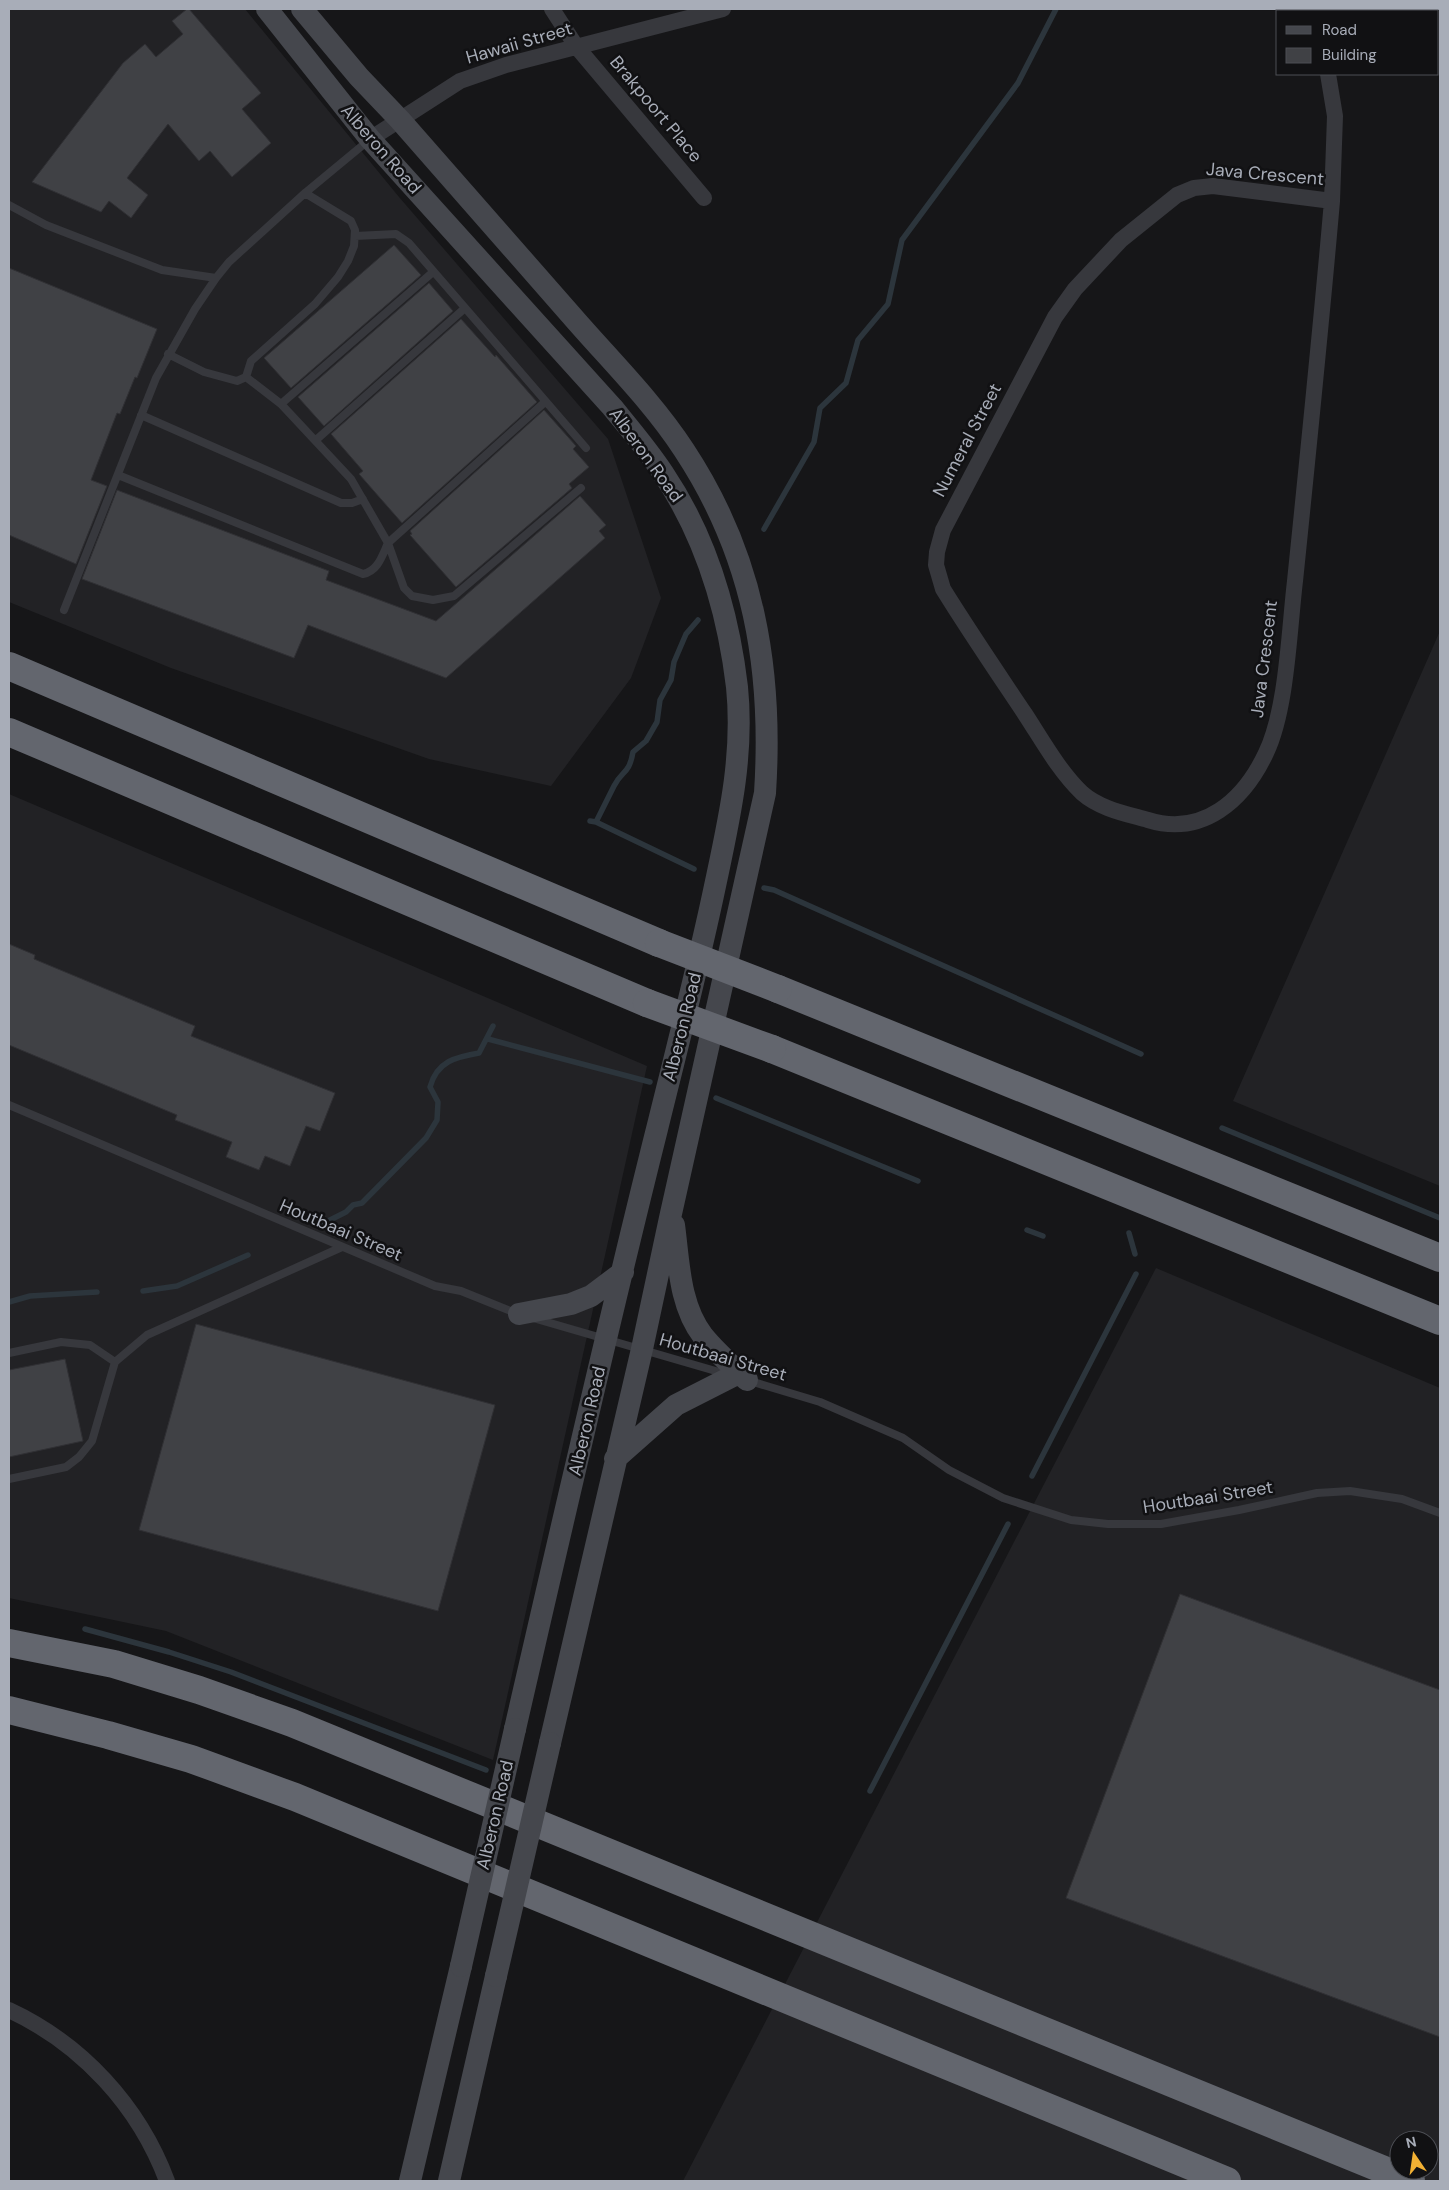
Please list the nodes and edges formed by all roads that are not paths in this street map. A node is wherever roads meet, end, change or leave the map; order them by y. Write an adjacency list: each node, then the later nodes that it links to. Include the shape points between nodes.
1 (267, 9): 8 (main road, Alberon Road)
2 (302, 9): 7 (main road, Alberon Road)
3 (552, 9): 5 (street)
4 (723, 9): 5 (street, Hawaii Street)
5 (576, 46): 7 (street, Hawaii Street, via 460,81); 10 (street, Brakpoort Place)
6 (1328, 75): 11 (street, Java Crescent, via 1335,116)
7 (400, 120): 8 (street, Hawaii Street); 34 (main road, Alberon Road, via 642,396 683,449 710,493 734,547 753,608 766,692 768,746 765,793)
8 (370, 139): 9 (lane); 37 (main road, Alberon Road, via 639,440 663,473 700,539 725,612 737,688 739,726 734,793 693,986)
9 (305, 194): 13 (lane, via 352,221); 16 (lane, via 229,262)
10 (704, 198)
11 (1332, 201): 14 (street, Java Crescent, via 1213,186 1194,188 1177,195); 31 (street, Java Crescent, via 1281,697 1267,752 1246,788 1208,818 1176,825 1113,810 1084,795 1074,784)
12 (9, 205): 16 (lane, via 46,225 162,270)
13 (355, 236): 15 (lane, via 396,234); 19 (lane, via 348,262 338,277 315,304 251,361)
14 (1121, 240): 31 (street, Numeral Street, via 1075,289 1055,317 939,541 936,565 943,589)
15 (433, 272): 17 (lane); 21 (lane)
16 (216, 278): 18 (lane)
17 (465, 308): 20 (lane); 23 (lane)
18 (168, 354): 19 (lane, via 204,372 227,379 237,381); 22 (lane)
19 (246, 377): 21 (lane)
20 (545, 402): 24 (lane); 28 (lane)
21 (282, 404): 23 (lane)
22 (142, 415): 25 (lane); 27 (lane, via 341,503)
23 (316, 440): 27 (lane, via 351,479)
24 (586, 448)
25 (118, 475): 28 (lane, via 363,574 376,567); 29 (lane)
26 (581, 488): 28 (lane, via 454,596 433,600 412,596 404,588)
27 (363, 499): 28 (lane)
28 (388, 543)
29 (64, 610)
30 (9, 666): 36 (highway, bridge, via 659,944 778,989)
31 (998, 673)
32 (9, 732): 39 (highway, bridge, via 647,1003 772,1049)
33 (9, 1105): 35 (lane, Houtbaai Street)
34 (672, 1206): 41 (main road, Alberon Road); 44 (main road, via 685,1299 692,1319)
35 (342, 1246): 38 (lane, Houtbaai Street, via 435,1286 461,1291); 43 (lane, via 146,1334)
36 (1440, 1258)
37 (623, 1272): 38 (main road, via 591,1296 571,1304); 40 (main road, Alberon Road)
38 (519, 1314): 40 (lane, Houtbaai Street)
39 (1440, 1321)
40 (606, 1339): 41 (lane, Houtbaai Street); 52 (main road, Alberon Road, bridge)
41 (642, 1349): 44 (lane, Houtbaai Street); 45 (main road, Alberon Road)
42 (9, 1353): 43 (lane, via 61,1342 90,1345)
43 (115, 1362): 46 (lane, via 92,1441 80,1457 66,1467)
44 (740, 1378): 45 (main road, via 676,1405); 47 (lane, Houtbaai Street, via 820,1402 903,1438 949,1470 1003,1498 1071,1520 1161,1524 1317,1493 1350,1491 1402,1499)
45 (615, 1459): 53 (main road, Alberon Road, bridge)
46 (9, 1479)
47 (1440, 1512)
48 (9, 1642): 55 (highway, via 114,1664 292,1723)
49 (9, 1710): 54 (highway, via 191,1759 295,1797)
50 (9, 2010): 51 (street, via 58,2038 104,2078 121,2097 142,2131)
51 (167, 2181)
52 (410, 2181)
53 (448, 2181)
54 (1226, 2181)
55 (1411, 2181)

